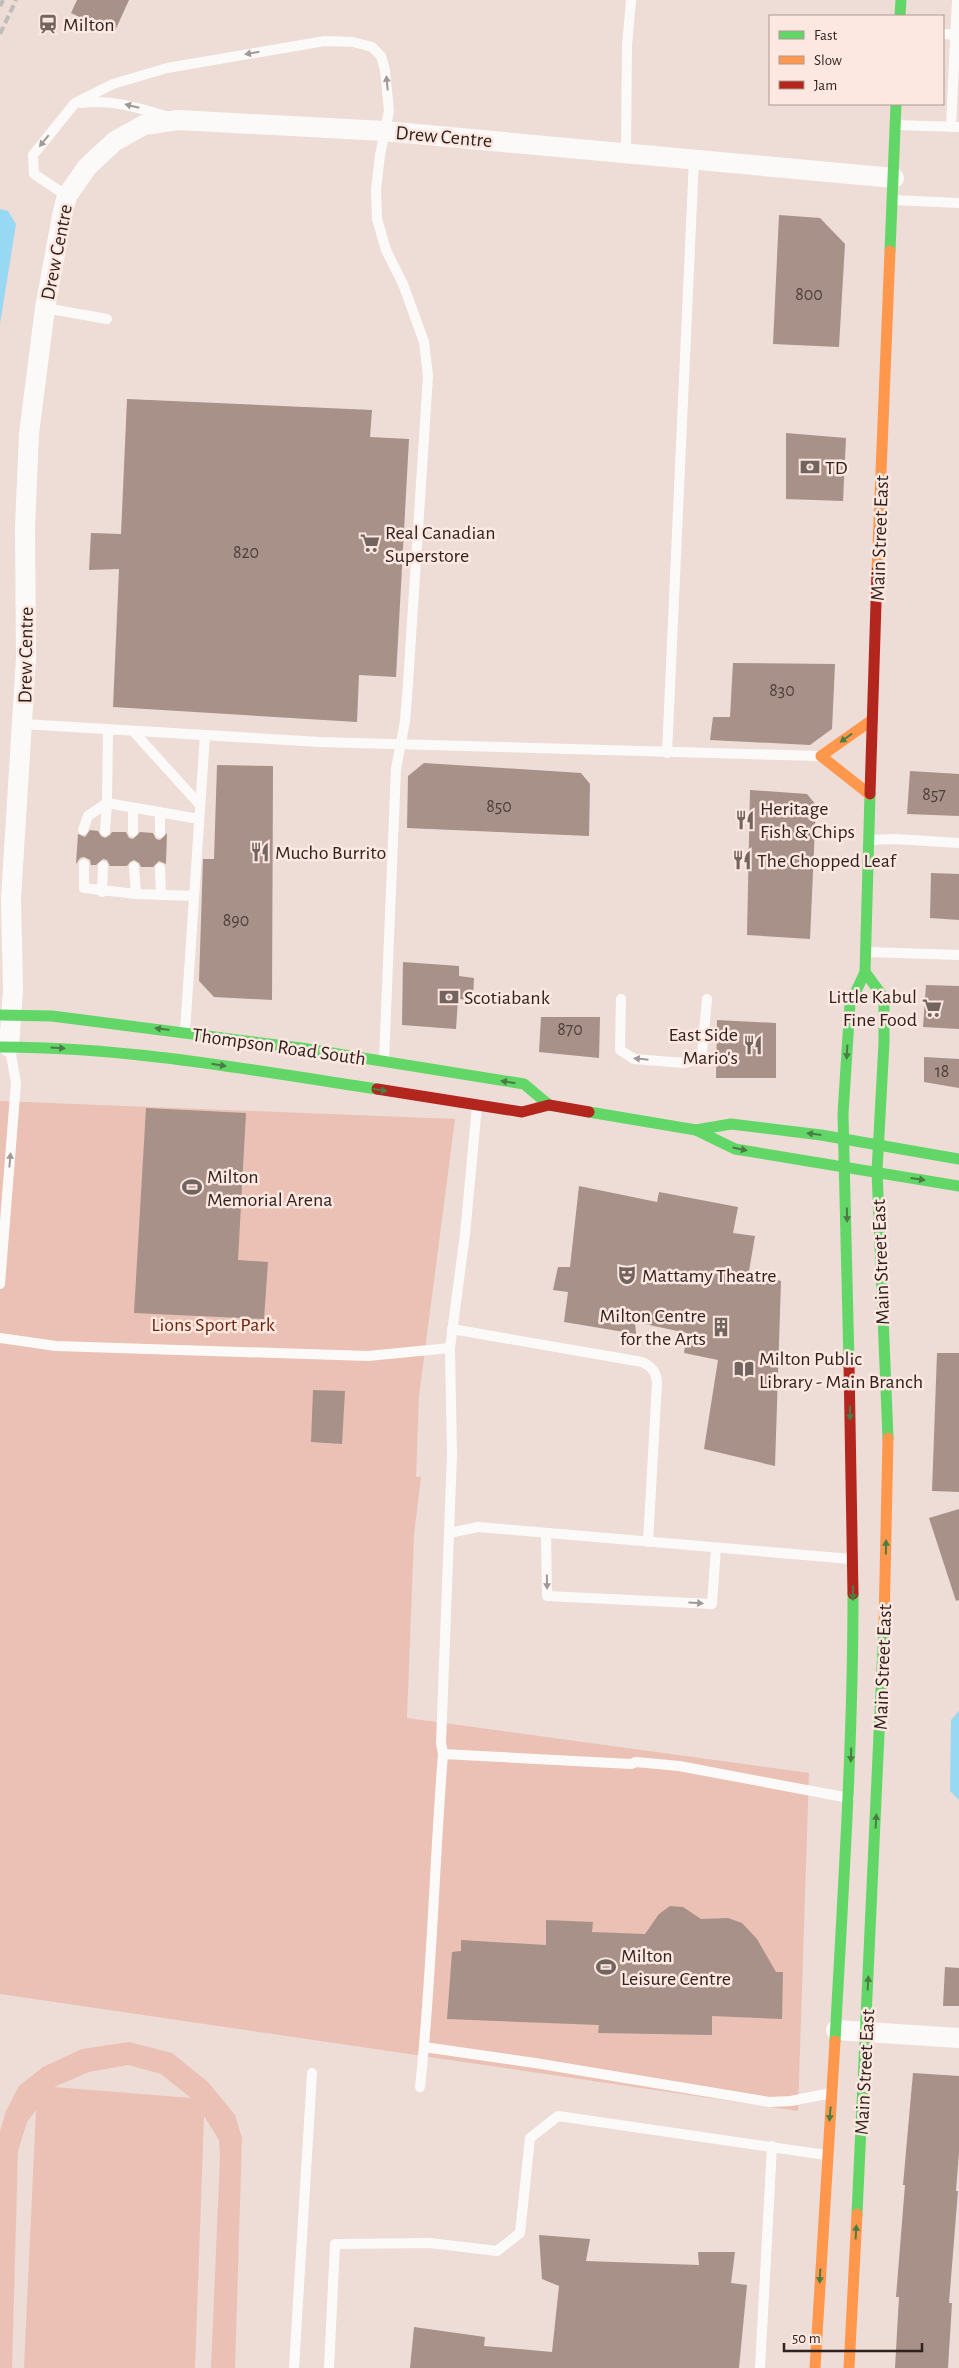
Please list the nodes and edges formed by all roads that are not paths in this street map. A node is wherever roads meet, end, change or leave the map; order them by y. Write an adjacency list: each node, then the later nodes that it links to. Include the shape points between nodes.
1 (631, 0): 13 (lane)
2 (901, 0): 4 (main road)
3 (957, 0): 6 (lane)
4 (900, 15)
5 (944, 34): 6 (lane)
6 (957, 35): 11 (lane)
7 (75, 103): 9 (lane, one-way to 7, via 102,100); 12 (lane, one-way to 7, via 389,111 383,63 372,47 353,42 325,41 167,68 113,84); 16 (lane, one-way to 16, via 33,155 34,174)
8 (896, 105): 10 (main road, Main Street East)
9 (178, 120): 12 (street, Drew Centre); 16 (street, Drew Centre, via 144,125 115,141 87,167)
10 (896, 125): 11 (lane); 15 (main road, Main Street East)
11 (955, 127)
12 (384, 131): 13 (street, Drew Centre); 26 (lane, via 376,190 377,218 386,250 403,284 424,342 428,376 412,643)
13 (626, 153): 14 (street, Drew Centre)
14 (694, 159): 15 (street, Drew Centre); 27 (lane)
15 (894, 178): 17 (main road, Main Street East)
16 (67, 196): 19 (street, Drew Centre)
17 (893, 200): 18 (lane); 21 (main road, Main Street East)
18 (959, 203)
19 (45, 308): 20 (lane); 22 (street, Drew Centre, via 29,434)
20 (107, 319)
21 (872, 720): 28 (main road, one-way to 28); 29 (main road, Main Street East)
22 (23, 724): 23 (lane); 54 (street, Drew Centre)
23 (108, 729): 24 (lane); 30 (lane)
24 (133, 731): 25 (lane); 31 (lane)
25 (205, 735): 26 (lane); 31 (lane)
26 (400, 744): 27 (lane); 57 (lane, via 395,779)
27 (667, 753): 28 (lane)
28 (821, 756): 29 (main road)
29 (869, 794): 39 (main road, Main Street East)
30 (107, 803): 32 (lane); 35 (lane, via 88,816); 36 (lane)
31 (200, 805): 34 (lane)
32 (134, 808): 33 (lane); 37 (lane)
33 (160, 812): 34 (lane); 38 (lane)
34 (200, 819): 48 (lane)
35 (83, 830)
36 (105, 831)
37 (134, 832)
38 (160, 833)
39 (868, 840): 40 (lane); 49 (main road, Main Street East)
40 (959, 843)
41 (84, 864): 45 (lane, via 84,888)
42 (102, 866): 45 (lane)
43 (134, 866): 46 (lane)
44 (160, 868): 47 (lane)
45 (102, 892): 46 (lane)
46 (136, 894): 47 (lane)
47 (161, 895): 48 (lane)
48 (194, 896): 55 (lane)
49 (865, 952): 50 (lane); 51 (main road, Main Street East)
50 (959, 955)
51 (865, 972): 61 (main road, Main Street East, one-way to 61, via 850,1004); 62 (main road, Main Street East, via 884,998)
52 (620, 999): 53 (lane, one-way to 52, via 702,1054 696,1060 684,1063 634,1059 620,1050)
53 (707, 999)
54 (6, 1015): 55 (main road, Thompson Road South, one-way to 54, via 52,1016); 56 (street, Drew Centre)
55 (185, 1032): 57 (main road, Thompson Road South)
56 (3, 1051): 59 (main road, Thompson Road South, one-way to 59, via 50,1047 169,1056); 67 (lane, one-way to 56, via 16,1083)
57 (384, 1062): 58 (main road, Thompson Road South, one-way to 57, via 524,1084)
58 (548, 1105): 59 (main road, Thompson Road South, via 522,1112); 60 (main road, Thompson Road South)
59 (478, 1106): 69 (lane)
60 (696, 1130): 61 (main road, Thompson Road South, one-way to 60, via 731,1124); 64 (main road, Thompson Road South, one-way to 64, via 735,1149)
61 (844, 1139): 62 (main road, Thompson Road South); 64 (main road, Main Street East)
62 (878, 1144): 63 (main road, Thompson Road South); 65 (main road, Main Street East)
63 (959, 1159)
64 (845, 1166): 65 (main road, Thompson Road South); 76 (main road, Main Street East, one-way to 76)
65 (877, 1171): 66 (main road, Thompson Road South, one-way to 66); 78 (main road, Main Street East, one-way to 65, via 883,1678 888,1447)
66 (959, 1186)
67 (0, 1278): 68 (lane)
68 (0, 1284)
69 (452, 1329): 71 (lane); 74 (lane, via 650,1366 656,1374 657,1383)
70 (0, 1338): 71 (lane, via 63,1346 368,1356)
71 (450, 1348): 72 (lane, via 452,1455)
72 (449, 1533): 73 (lane, via 478,1527); 77 (lane)
73 (546, 1534): 74 (lane); 75 (lane, one-way to 75, via 547,1596 712,1604)
74 (648, 1542): 75 (lane)
75 (716, 1548): 76 (lane)
76 (853, 1559): 78 (main road, Main Street East, one-way to 78, via 853,1683)
77 (443, 1754): 78 (lane, via 679,1766); 82 (lane)
78 (863, 1800): 79 (main road, Main Street East); 80 (main road, Main Street East, one-way to 78)
79 (836, 2030): 80 (street); 85 (main road, Main Street East)
80 (866, 2032): 81 (street); 92 (main road, Main Street East, one-way to 80)
81 (959, 2038)
82 (424, 2047): 84 (lane); 85 (lane, via 769,2102)
83 (312, 2073): 88 (lane)
84 (420, 2087)
85 (832, 2092): 87 (main road, Main Street East, one-way to 87)
86 (772, 2146): 87 (lane); 89 (lane, via 558,2116 530,2138 520,2232 497,2251 430,2244 335,2244); 90 (lane)
87 (826, 2155): 91 (main road, Main Street East, one-way to 91)
88 (294, 2368)
89 (329, 2368)
90 (760, 2368)
91 (815, 2368)
92 (849, 2368)

